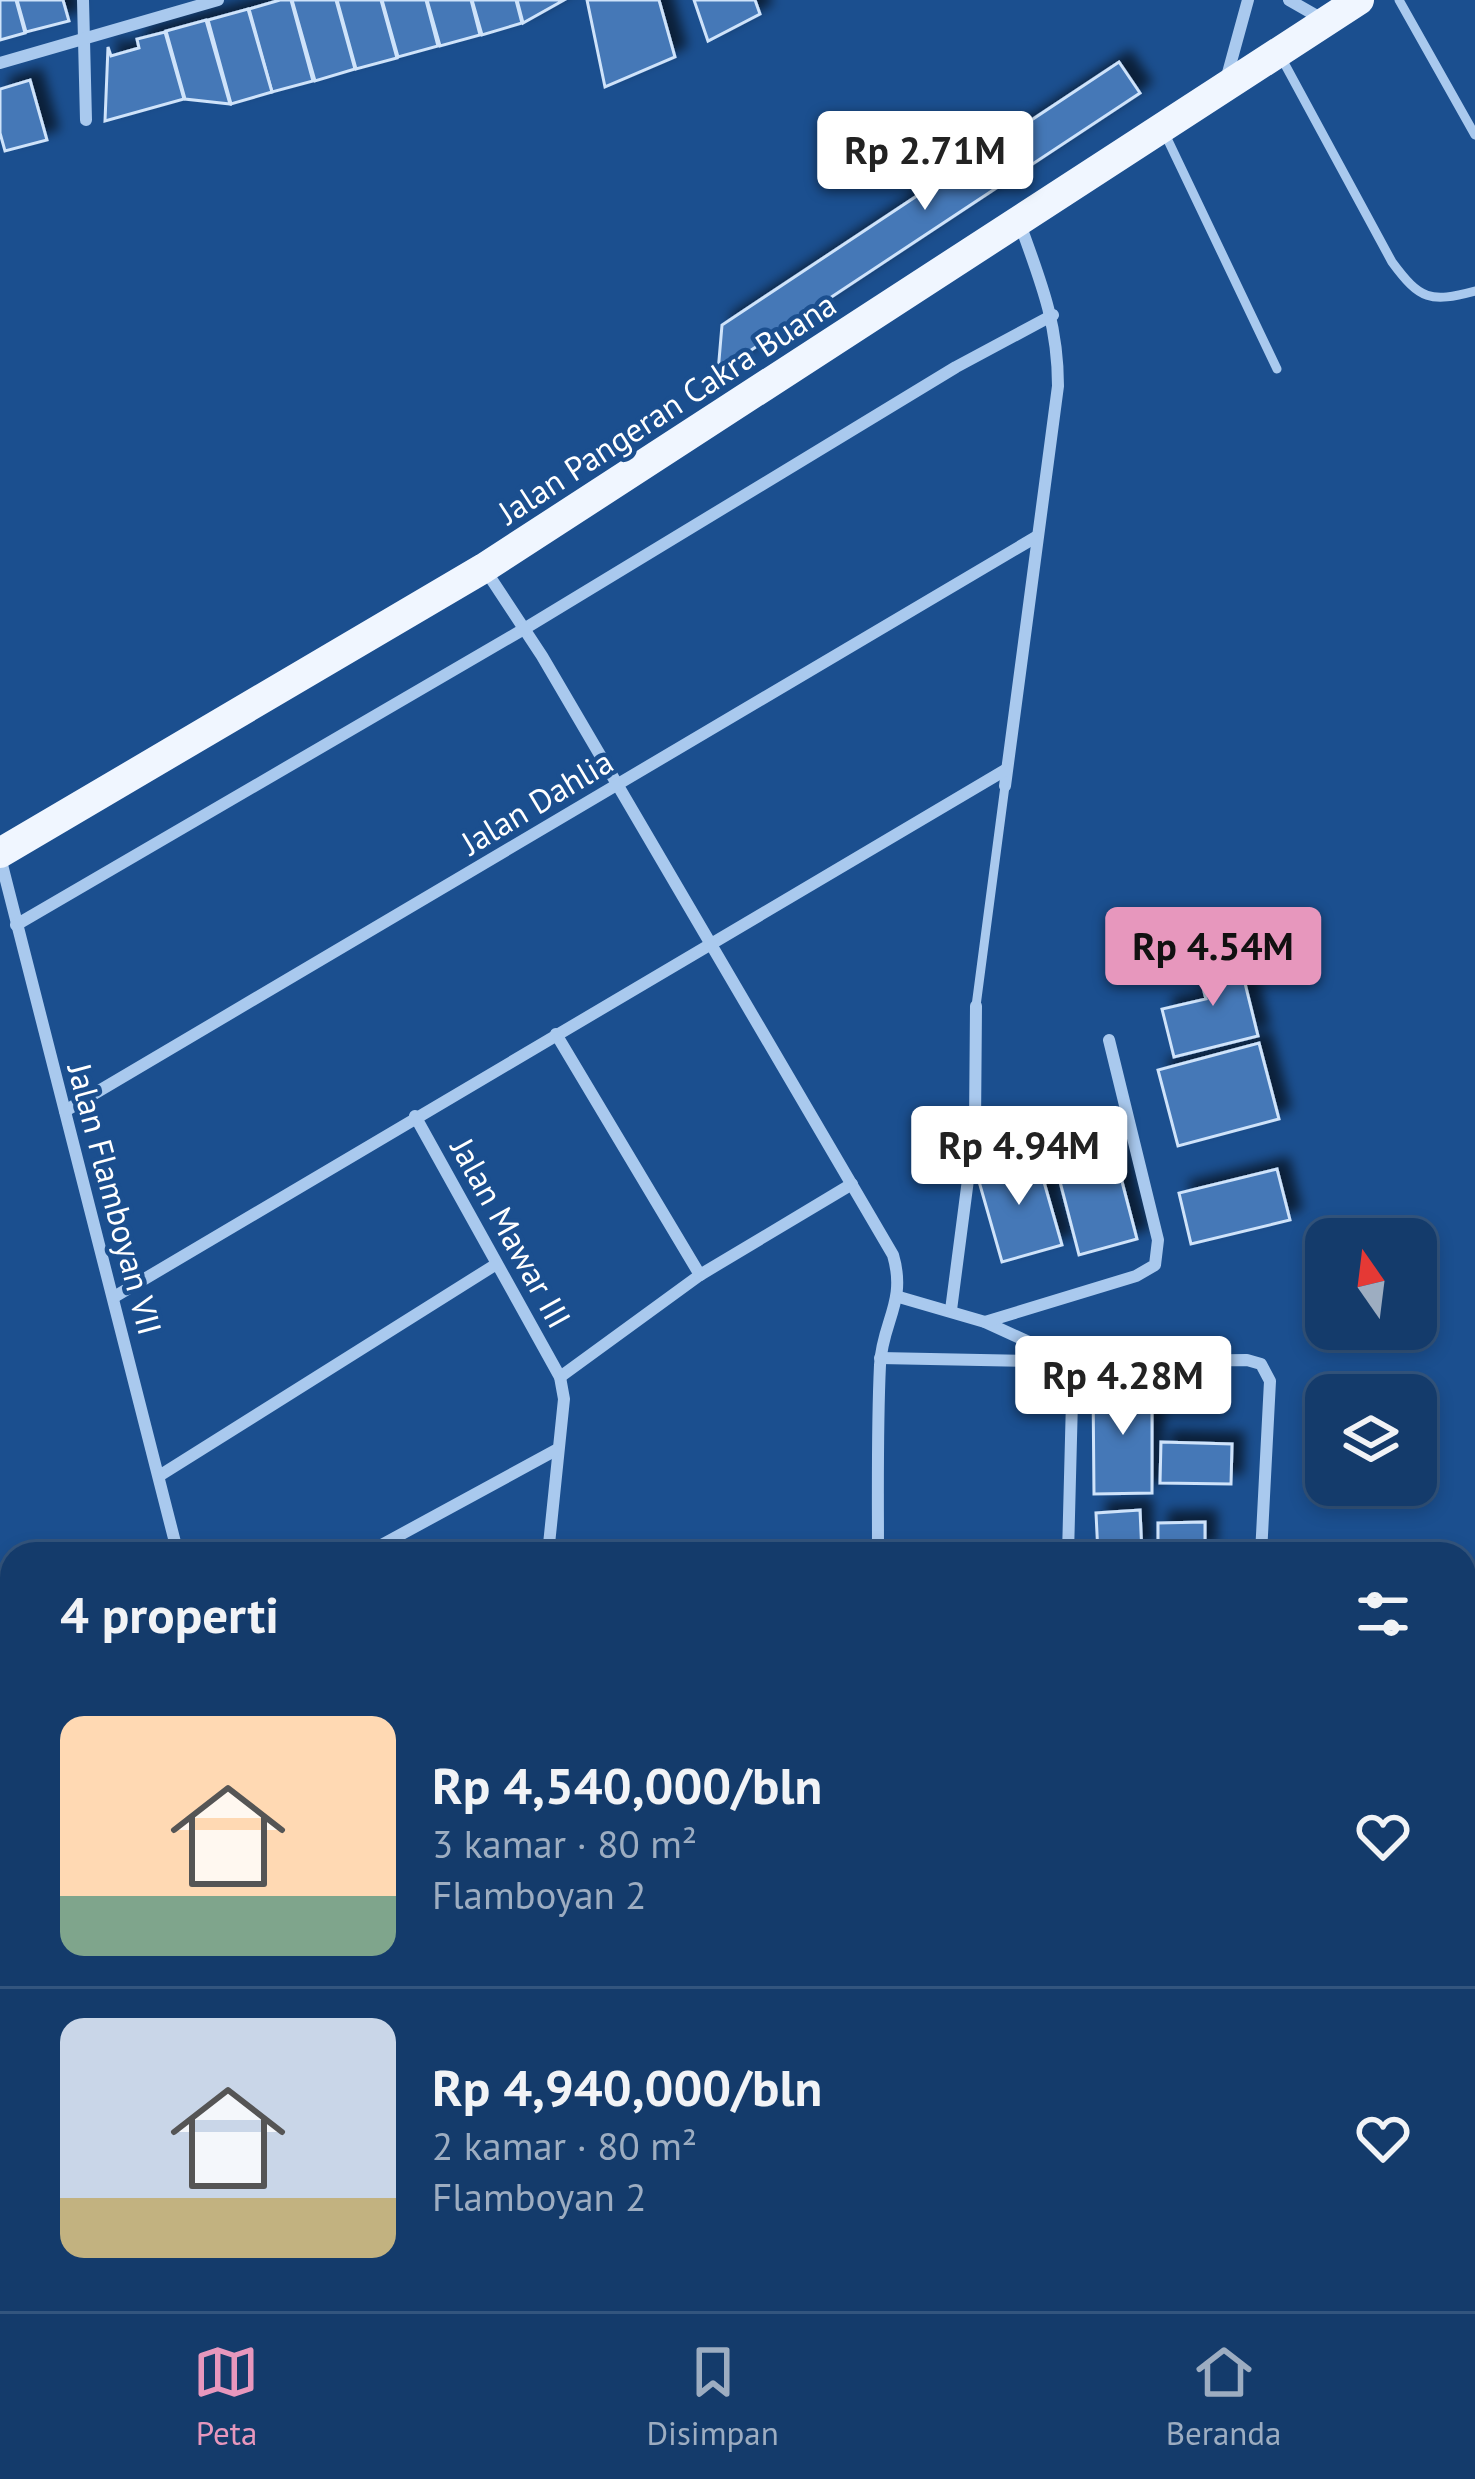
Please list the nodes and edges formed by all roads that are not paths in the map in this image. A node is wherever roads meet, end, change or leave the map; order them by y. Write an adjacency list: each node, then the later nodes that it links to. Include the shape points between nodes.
1 (83, 0): 8 (street)
2 (218, 0): 8 (street)
3 (1248, 0): 11 (street)
4 (1288, 0): 7 (street)
5 (1359, 0): 7 (main road, Jalan Pangeran Cakra Buana)
6 (1399, 0): 14 (lane)
7 (1326, 22): 9 (main road, Jalan Pangeran Cakra Buana)
8 (86, 39): 10 (street); 12 (street)
9 (1278, 52): 11 (main road, Jalan Pangeran Cakra Buana); 16 (lane, via 1413,290 1440,300)
10 (0, 63)
11 (1225, 87): 13 (main road, Jalan Pangeran Cakra Buana)
12 (86, 120)
13 (1162, 127): 15 (main road, Jalan Pangeran Cakra Buana); 18 (lane)
14 (1475, 135)
15 (1019, 223): 17 (street); 20 (main road, Jalan Pangeran Cakra Buana)
16 (1475, 291)
17 (1053, 315): 19 (street, via 1058,386); 21 (street)
18 (1277, 369)
19 (1036, 537): 22 (street); 24 (street, Jalan Dahlia)
20 (484, 568): 21 (street); 25 (main road, Jalan Pangeran Cakra Buana)
21 (524, 629): 24 (street); 26 (street)
22 (1007, 769): 23 (street); 27 (street)
23 (1005, 786): 28 (lane)
24 (616, 787): 27 (street); 31 (street, Jalan Dahlia)
25 (0, 855): 26 (street, Jalan Flamboyan VII)
26 (16, 925): 31 (street, Jalan Flamboyan VII)
27 (710, 942): 29 (street); 33 (street)
28 (976, 1006): 38 (street, via 975,1126)
29 (556, 1034): 32 (street); 35 (street)
30 (1109, 1040): 39 (street, via 1159,1240 1155,1265)
31 (65, 1111): 36 (street, Jalan Flamboyan VII)
32 (415, 1116): 34 (street, Jalan Mawar III); 36 (street)
33 (852, 1184): 35 (street); 37 (street, via 893,1255)
34 (495, 1265): 42 (street, Jalan Mawar III); 44 (street)
35 (700, 1275): 42 (street)
36 (114, 1297): 44 (street, Jalan Flamboyan VII)
37 (899, 1297): 38 (street); 40 (street)
38 (951, 1310): 39 (street)
39 (985, 1322): 41 (street)
40 (880, 1358): 41 (street); 48 (street)
41 (1073, 1362): 49 (street); 50 (street, via 1247,1360 1266,1369)
42 (560, 1377): 43 (street)
43 (556, 1450): 46 (street); 47 (street)
44 (159, 1476): 45 (street, Jalan Flamboyan VII)
45 (175, 1542)
46 (387, 1542)
47 (549, 1542)
48 (878, 1542)
49 (1069, 1542)
50 (1262, 1542)

